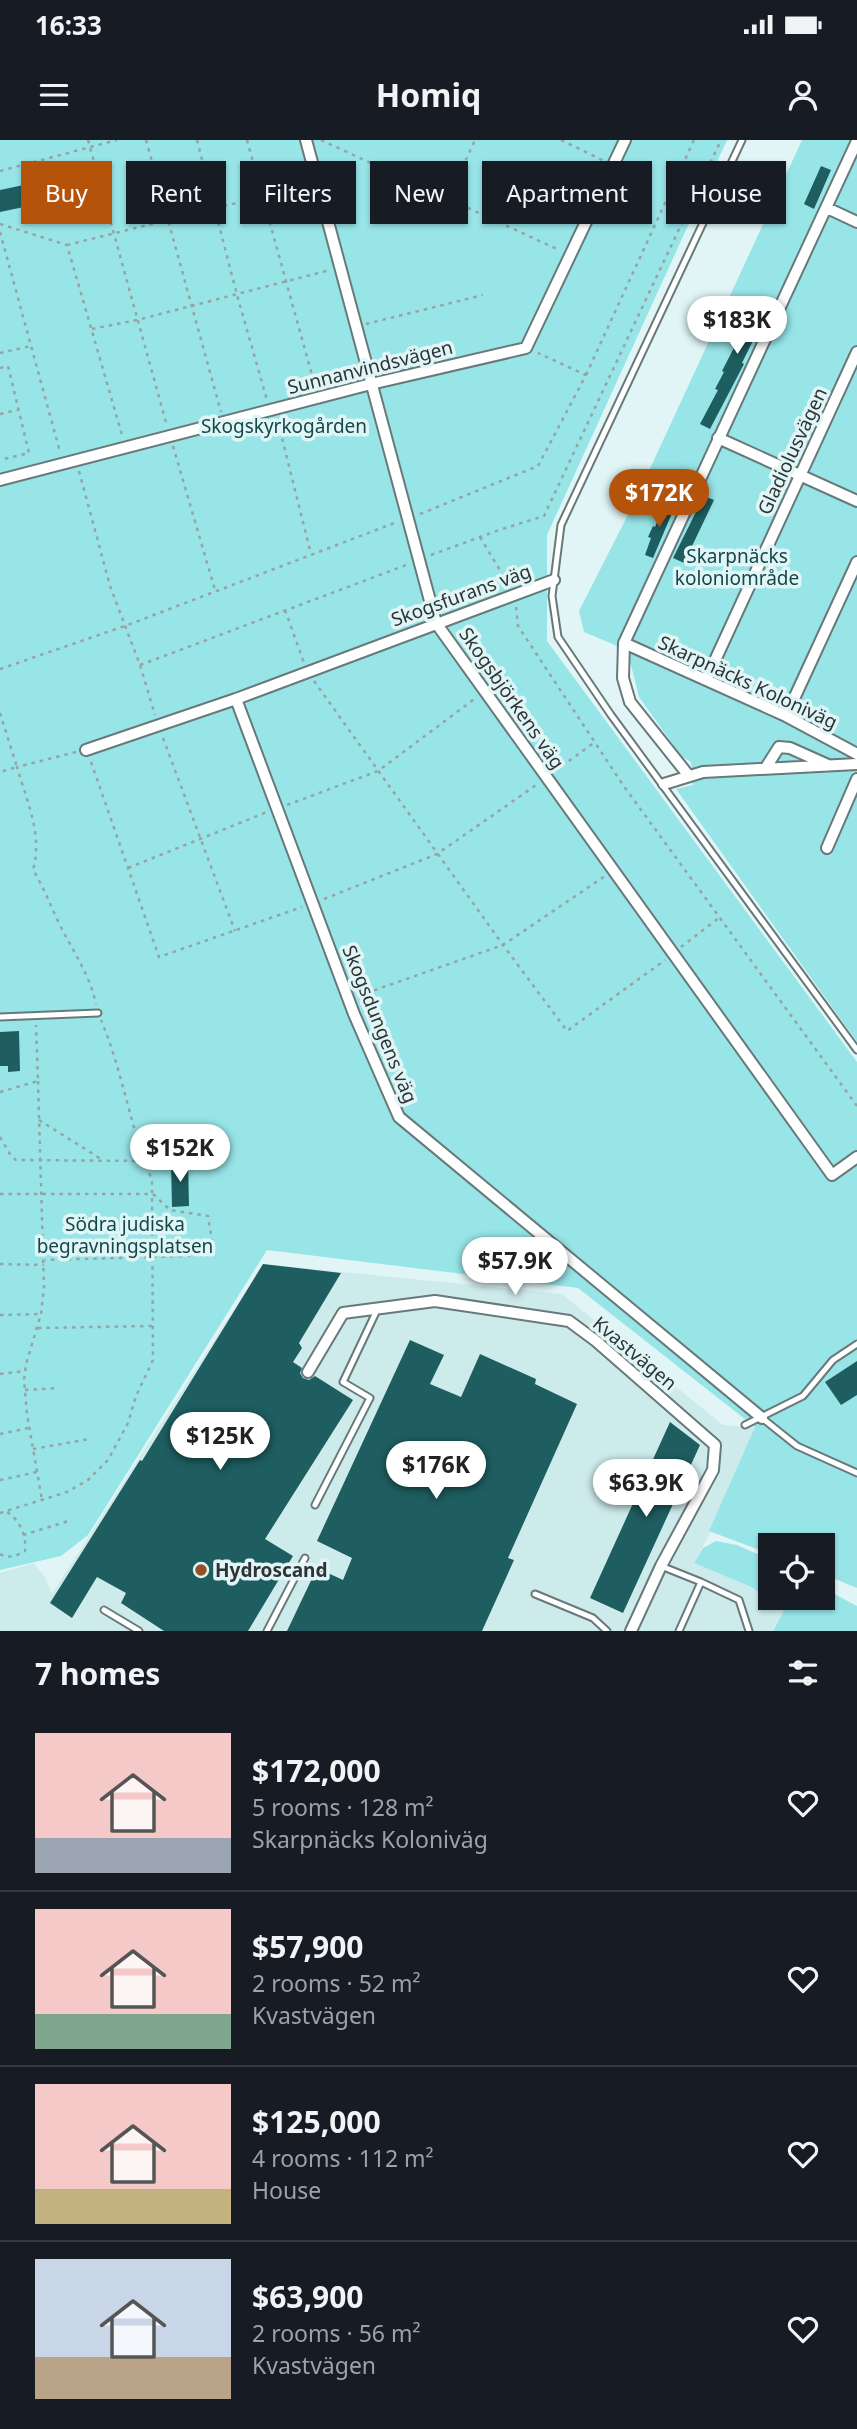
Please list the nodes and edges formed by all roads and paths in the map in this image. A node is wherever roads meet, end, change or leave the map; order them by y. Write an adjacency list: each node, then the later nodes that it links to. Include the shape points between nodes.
1 (88, 140): 16 (path)
2 (117, 140): 16 (path)
3 (146, 140): 17 (path)
4 (197, 140): 18 (path)
5 (247, 140): 19 (path)
6 (306, 140): 20 (street, Skogsbjörkens väg)
7 (321, 140): 15 (path)
8 (475, 140): 22 (path)
9 (562, 140): 23 (path)
10 (625, 140): 24 (street)
11 (692, 140): 53 (path)
12 (721, 140): 70 (path, via 544,516)
13 (742, 140): 74 (lane, Skogsfurans väg, via 561,525)
14 (857, 141): 27 (street)
15 (330, 142): 21 (path)
16 (90, 147): 25 (path); 37 (path)
17 (152, 161)
18 (203, 161)
19 (253, 161)
20 (312, 161)
21 (370, 161)
22 (465, 161)
23 (605, 161)
24 (615, 161)
25 (0, 171)
26 (468, 207): 39 (path)
27 (827, 208): 28 (street); 61 (street)
28 (857, 222)
29 (0, 224): 38 (path)
30 (147, 224): 37 (path)
31 (170, 224): 44 (path)
32 (219, 224): 42 (path)
33 (269, 224): 41 (path)
34 (329, 224): 40 (street, Skogsbjörkens väg)
35 (586, 224): 39 (street)
36 (0, 232): 48 (path)
37 (113, 232): 38 (path); 45 (path)
38 (67, 245): 47 (path)
39 (571, 256): 49 (street)
40 (340, 268): 41 (path); 46 (street, Skogsbjörkens väg)
41 (285, 283): 42 (path); 55 (path)
42 (237, 295): 44 (path); 56 (path)
43 (483, 295): 46 (path)
44 (192, 306): 45 (path); 59 (path)
45 (137, 320): 47 (path); 60 (path)
46 (356, 326): 54 (street, Skogsbjörkens väg)
47 (91, 330): 62 (path)
48 (32, 345): 51 (path); 65 (path)
49 (526, 348): 53 (path); 54 (street, Sunnanvindsvägen)
50 (857, 352): 66 (street, Gladiolusvägen)
51 (0, 353)
52 (0, 368): 57 (path, via 8,366)
53 (586, 375): 69 (path, via 538,467)
54 (371, 384): 55 (street, Sunnanvindsvägen); 69 (street, Skogsbjörkens väg)
55 (318, 397): 56 (street, Sunnanvindsvägen)
56 (272, 409): 59 (street, Sunnanvindsvägen); 71 (path)
57 (18, 410): 58 (path); 63 (path, via 29,453)
58 (0, 415)
59 (224, 422): 60 (street, Sunnanvindsvägen)
60 (170, 437): 62 (street, Sunnanvindsvägen); 75 (path)
61 (718, 438): 66 (street); 80 (street)
62 (126, 449): 64 (street, Sunnanvindsvägen)
63 (0, 460)
64 (76, 461): 65 (street, Sunnanvindsvägen); 79 (path)
65 (62, 464): 67 (street, Sunnanvindsvägen)
66 (800, 475): 68 (street); 84 (street, Gladiolusvägen)
67 (0, 480)
68 (857, 501)
69 (408, 518): 71 (path); 72 (street, Skogsbjörkens väg)
70 (480, 537): 72 (path); 76 (path)
71 (311, 554): 75 (path)
72 (419, 560): 77 (path); 78 (street, Skogsbjörkens väg)
73 (857, 562): 88 (street)
74 (554, 580): 76 (street, Skogsfurans väg); 100 (lane, via 558,637)
75 (215, 590): 79 (path)
76 (515, 593): 78 (street, Skogsfurans väg); 106 (path, via 518,626 623,785)
77 (285, 610): 81 (path); 83 (path)
78 (436, 623): 83 (street, Skogsfurans väg); 85 (street, Skogsbjörkens väg)
79 (125, 626): 81 (path); 82 (path)
80 (624, 643): 84 (street, Skarpnäcks Koloniväg); 98 (street, via 623,678 630,702)
81 (140, 665): 89 (path)
82 (0, 669)
83 (307, 672): 86 (street, Skogsfurans väg); 96 (path)
84 (706, 680): 88 (street, Skarpnäcks Koloniväg)
85 (485, 691): 96 (path); 105 (street, Skogsbjörkens väg)
86 (236, 699): 89 (street, Skogsfurans väg); 101 (street, Skogsdungens väg)
87 (0, 713): 94 (path)
88 (786, 716): 91 (street, Skarpnäcks Koloniväg)
89 (159, 725): 90 (street, Skogsfurans väg); 102 (path)
90 (86, 750): 94 (path)
91 (857, 754)
92 (857, 764): 93 (street)
93 (830, 766): 95 (street); 95 (street, via 779,747)
94 (18, 767): 97 (path); 111 (path, via 38,839 33,870 91,982)
95 (765, 769): 98 (street)
96 (378, 771): 101 (path); 108 (path)
97 (0, 772)
98 (689, 776): 100 (street)
99 (857, 779): 103 (street)
100 (664, 784): 114 (lane)
101 (278, 808): 102 (path); 110 (street, Skogsdungens väg)
102 (201, 839): 104 (path); 107 (path)
103 (827, 848)
104 (128, 868)
105 (613, 871): 108 (path); 109 (street, Skogsbjörkens väg)
106 (720, 916): 109 (path); 117 (path)
107 (235, 930)
108 (503, 946): 109 (path, via 567,1031); 110 (path)
109 (673, 953): 120 (street, Skogsbjörkens väg, via 832,1175)
110 (348, 999): 141 (street, Skogsdungens väg, via 399,1117)
111 (98, 1013): 112 (lane); 123 (path, via 113,1047)
112 (36, 1015): 113 (lane); 115 (path)
113 (0, 1017)
114 (857, 1050)
115 (38, 1081): 116 (path); 118 (path)
116 (0, 1092)
117 (857, 1106)
118 (39, 1120): 121 (path); 122 (path)
119 (0, 1137): 121 (path, via 16,1160)
120 (857, 1157)
121 (40, 1160): 122 (path); 126 (path)
122 (101, 1160): 123 (path)
123 (144, 1161): 125 (path)
124 (0, 1194): 126 (path)
125 (153, 1194): 126 (path); 127 (path); 127 (path, via 170,1210 208,1216 213,1247 208,1253 187,1256)
126 (40, 1195): 128 (path)
127 (154, 1255): 128 (path); 133 (path)
128 (44, 1262): 129 (path); 131 (path)
129 (0, 1264)
130 (378, 1308): 137 (street, Kvastvägen, via 343,1313); 151 (lane, via 343,1382 370,1398); 158 (street, Kvastvägen, via 435,1301 569,1321 715,1445 713,1470)
131 (41, 1314): 132 (path); 134 (path)
132 (0, 1315)
133 (153, 1326): 134 (path); 150 (path, via 153,1360 108,1460 88,1480)
134 (36, 1328): 136 (path)
135 (857, 1344): 141 (lane, via 834,1360 803,1395)
136 (25, 1371): 138 (path); 140 (path)
137 (308, 1372)
138 (0, 1374)
139 (58, 1388): 140 (path)
140 (24, 1391): 143 (path)
141 (762, 1418): 142 (lane); 148 (lane, via 797,1446)
142 (745, 1425)
143 (29, 1428): 144 (path); 146 (path)
144 (0, 1434)
145 (89, 1439): 146 (path)
146 (33, 1449): 147 (path)
147 (37, 1472): 149 (path); 150 (path)
148 (857, 1473)
149 (0, 1480)
150 (42, 1500): 152 (path)
151 (315, 1505)
152 (6, 1511): 153 (path); 155 (path, via 18,1521)
153 (0, 1513)
154 (72, 1520): 155 (path)
155 (23, 1535): 156 (path, via 26,1551 6,1558)
156 (0, 1554)
157 (305, 1558): 163 (lane)
158 (661, 1566): 159 (lane); 165 (street, Kvastvägen)
159 (701, 1582): 166 (lane); 167 (lane, via 738,1600)
160 (535, 1594): 164 (lane, via 593,1618)
161 (104, 1610): 162 (lane)
162 (139, 1631)
163 (267, 1631)
164 (607, 1631)
165 (631, 1631)
166 (679, 1631)
167 (749, 1631)

